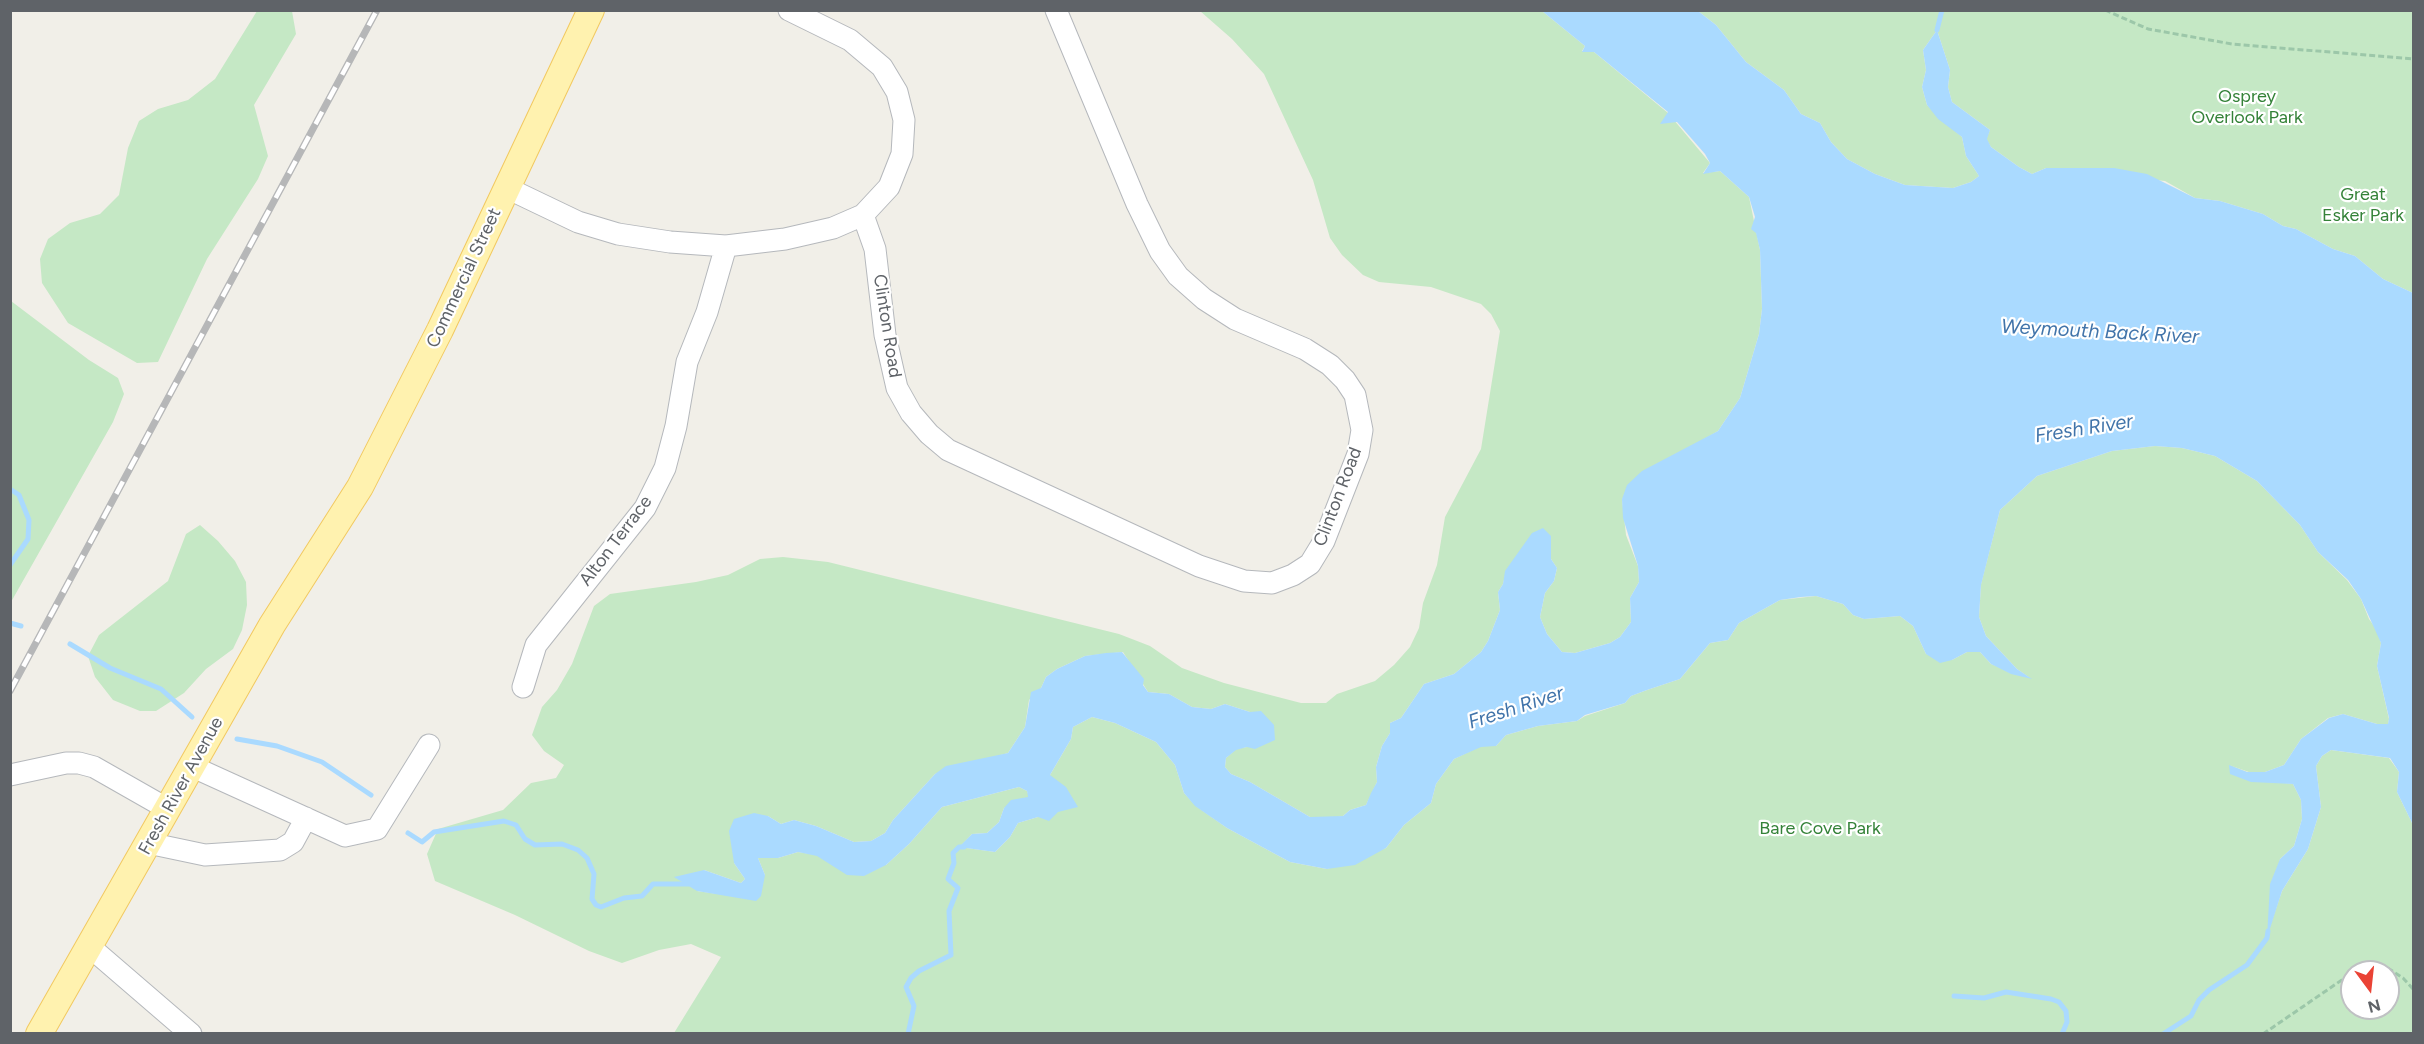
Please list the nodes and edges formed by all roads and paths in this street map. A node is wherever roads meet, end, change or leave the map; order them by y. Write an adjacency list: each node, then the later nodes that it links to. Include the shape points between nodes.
1 (591, 10): 6 (main road, Commercial Street)
2 (789, 10): 7 (street, via 850,40 882,67 897,92 904,120 902,154 889,187)
3 (1056, 10): 7 (street, Clinton Road, via 1137,204 1160,251 1178,276 1203,299 1235,319 1305,349 1330,365 1355,395 1362,430 1359,454 1324,541 1310,564 1272,583 1244,581 1199,566 948,450 929,434 897,388 885,335 875,249)
4 (2105, 10): 5 (path, via 2148,29 2232,44)
5 (2414, 59)
6 (507, 188): 8 (street, via 578,222 618,234); 9 (main road, Commercial Street, via 399,416)
7 (863, 215): 8 (street, via 833,228)
8 (726, 246): 10 (street, Alton Terrace, via 687,362 665,468 645,508 536,645)
9 (326, 540): 12 (main road, Fresh River Avenue)
10 (523, 687)
11 (429, 746): 15 (street, via 377,829 345,836)
12 (191, 765): 14 (main road, Fresh River Avenue); 15 (street)
13 (10, 775): 14 (street, via 79,763 94,767)
14 (166, 808): 16 (main road, Fresh River Avenue)
15 (306, 818): 16 (street, via 293,842 280,850 205,855)
16 (148, 843): 17 (main road, Fresh River Avenue)
17 (90, 947): 21 (main road, Fresh River Avenue); 22 (street)
18 (2400, 976): 20 (path)
19 (2340, 981): 23 (path)
20 (2414, 990)
21 (39, 1034)
22 (191, 1034)
23 (2263, 1034)

